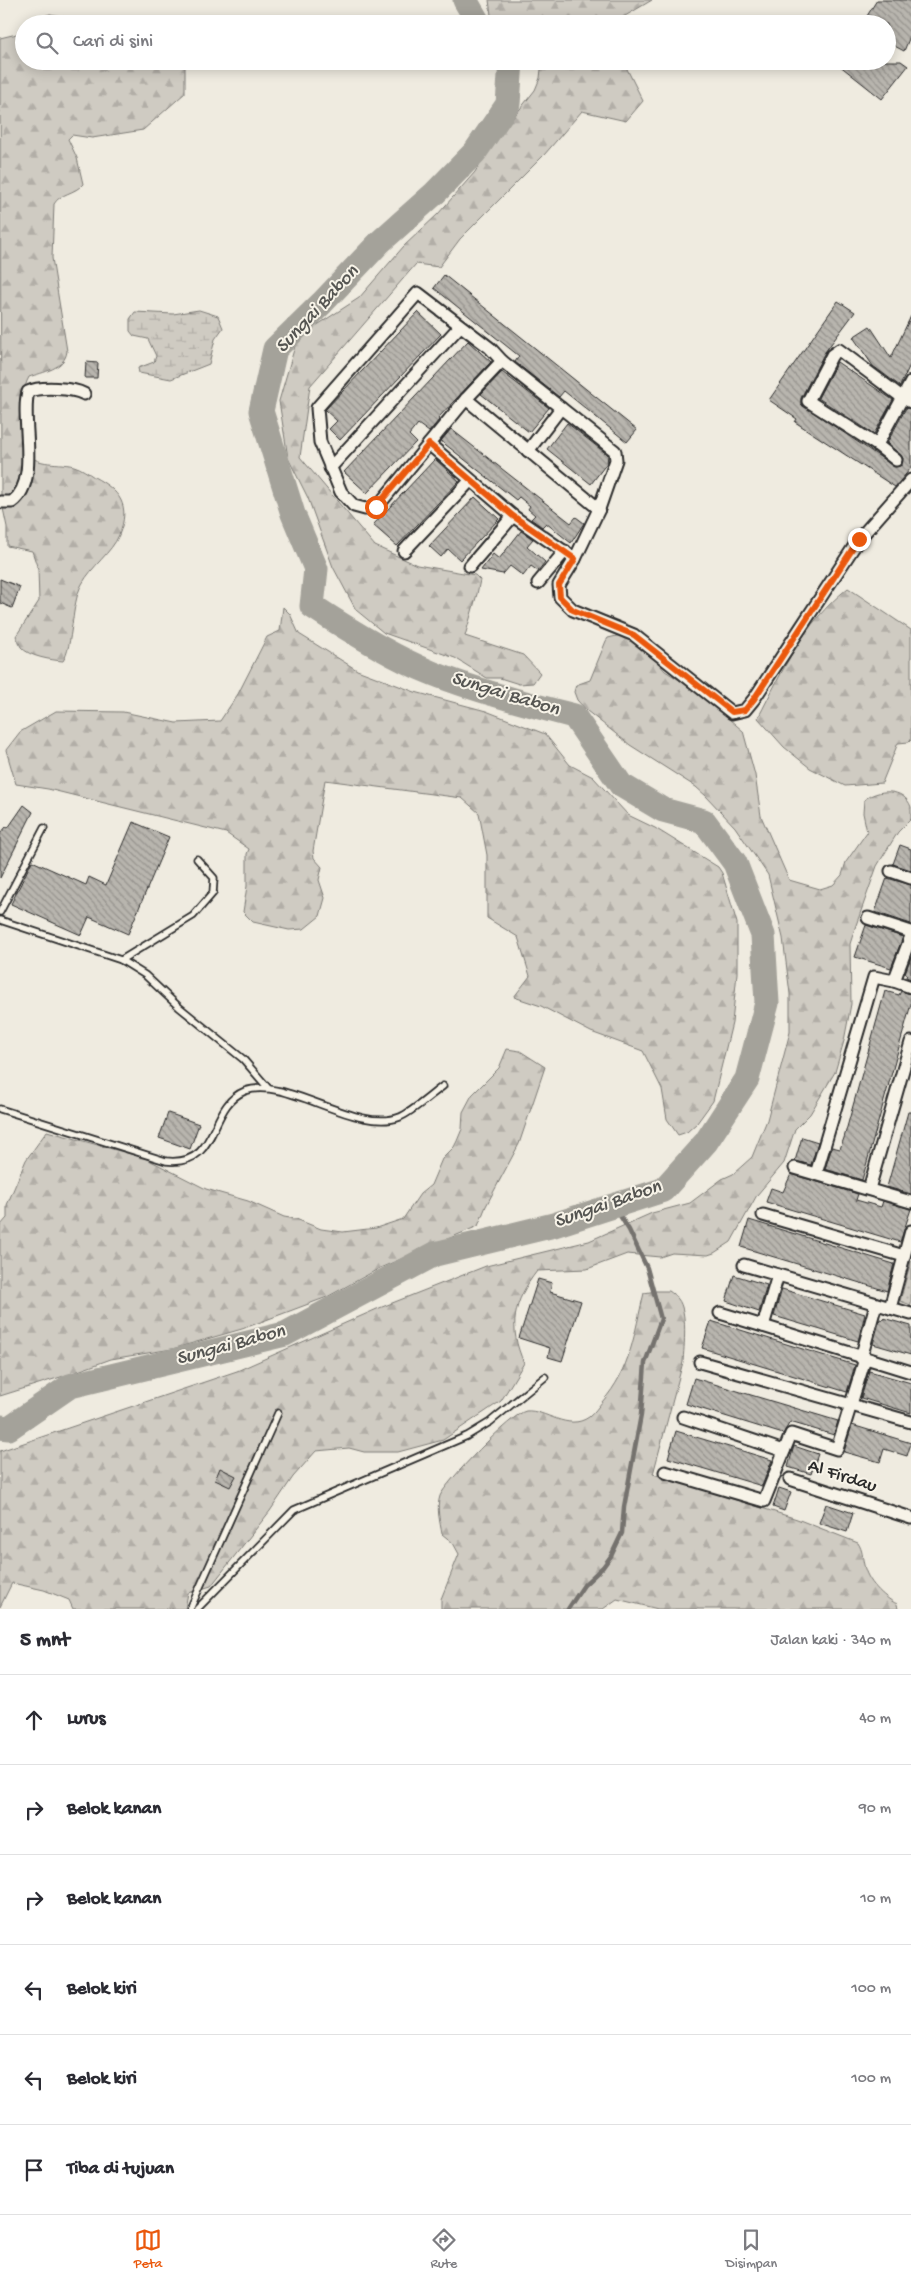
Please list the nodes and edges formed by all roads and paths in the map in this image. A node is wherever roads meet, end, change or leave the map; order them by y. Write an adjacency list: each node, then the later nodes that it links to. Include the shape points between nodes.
1 (460, 326): 2 (street); 12 (street); 12 (street, via 418,293 317,408 320,442)
2 (502, 361): 5 (street); 7 (street)
3 (911, 382): 6 (street)
4 (84, 394): 15 (street, via 58,389 28,392 28,460 22,491 12,502)
5 (466, 399): 8 (street); 10 (street)
6 (907, 400): 9 (street); 9 (street, via 842,351 837,350 832,355 808,401)
7 (561, 408): 10 (street); 16 (street, via 615,451 616,460)
8 (429, 444): 12 (street, via 376,507 354,506 341,492); 14 (street)
9 (877, 445): 11 (street)
10 (528, 451): 16 (street)
11 (896, 460)
12 (330, 468)
13 (911, 480): 20 (street, via 859,539 745,710 732,712 634,635 573,610 560,597 559,585)
14 (470, 481): 17 (street); 18 (street)
15 (0, 502)
16 (599, 509): 20 (street)
17 (513, 516): 19 (street); 21 (street)
18 (404, 551)
19 (565, 551): 20 (street); 22 (street)
20 (575, 559)
21 (470, 566)
22 (538, 583)
23 (44, 828): 27 (lane)
24 (197, 859): 32 (lane, via 214,878 213,893 193,916)
25 (891, 871): 26 (street)
26 (911, 878)
27 (0, 912)
28 (868, 918): 30 (street)
29 (0, 920): 32 (lane)
30 (911, 932)
31 (911, 936): 33 (street)
32 (121, 960): 37 (lane, via 145,975 178,1007 243,1059)
33 (894, 981): 34 (street); 40 (street, via 874,978)
34 (911, 987)
35 (911, 1042): 41 (street)
36 (443, 1086): 37 (lane, via 400,1117 375,1121)
37 (268, 1088): 38 (lane, via 245,1092 234,1099 224,1110 206,1147 178,1163)
38 (0, 1109)
39 (795, 1168): 40 (street)
40 (816, 1174): 41 (street)
41 (869, 1190): 42 (street)
42 (911, 1202)
43 (763, 1215): 45 (street)
44 (911, 1232): 45 (street)
45 (904, 1256): 49 (street)
46 (744, 1265): 47 (street)
47 (778, 1275): 48 (street); 52 (street)
48 (876, 1304): 49 (street); 53 (street)
49 (890, 1308): 51 (street)
50 (720, 1313): 52 (street)
51 (911, 1314)
52 (763, 1326): 53 (street)
53 (863, 1358): 55 (street); 57 (street)
54 (700, 1362): 57 (street)
55 (911, 1372)
56 (545, 1377): 66 (lane, via 490,1422 467,1436 294,1510)
57 (850, 1406): 60 (street); 61 (street, via 837,1449 792,1434)
58 (278, 1413): 65 (lane)
59 (683, 1417): 61 (street)
60 (911, 1422)
61 (784, 1451): 62 (street, via 764,1501)
62 (665, 1472)
63 (790, 1479): 64 (street, Al Firdau)
64 (911, 1518)
65 (190, 1609)
66 (197, 1609)

